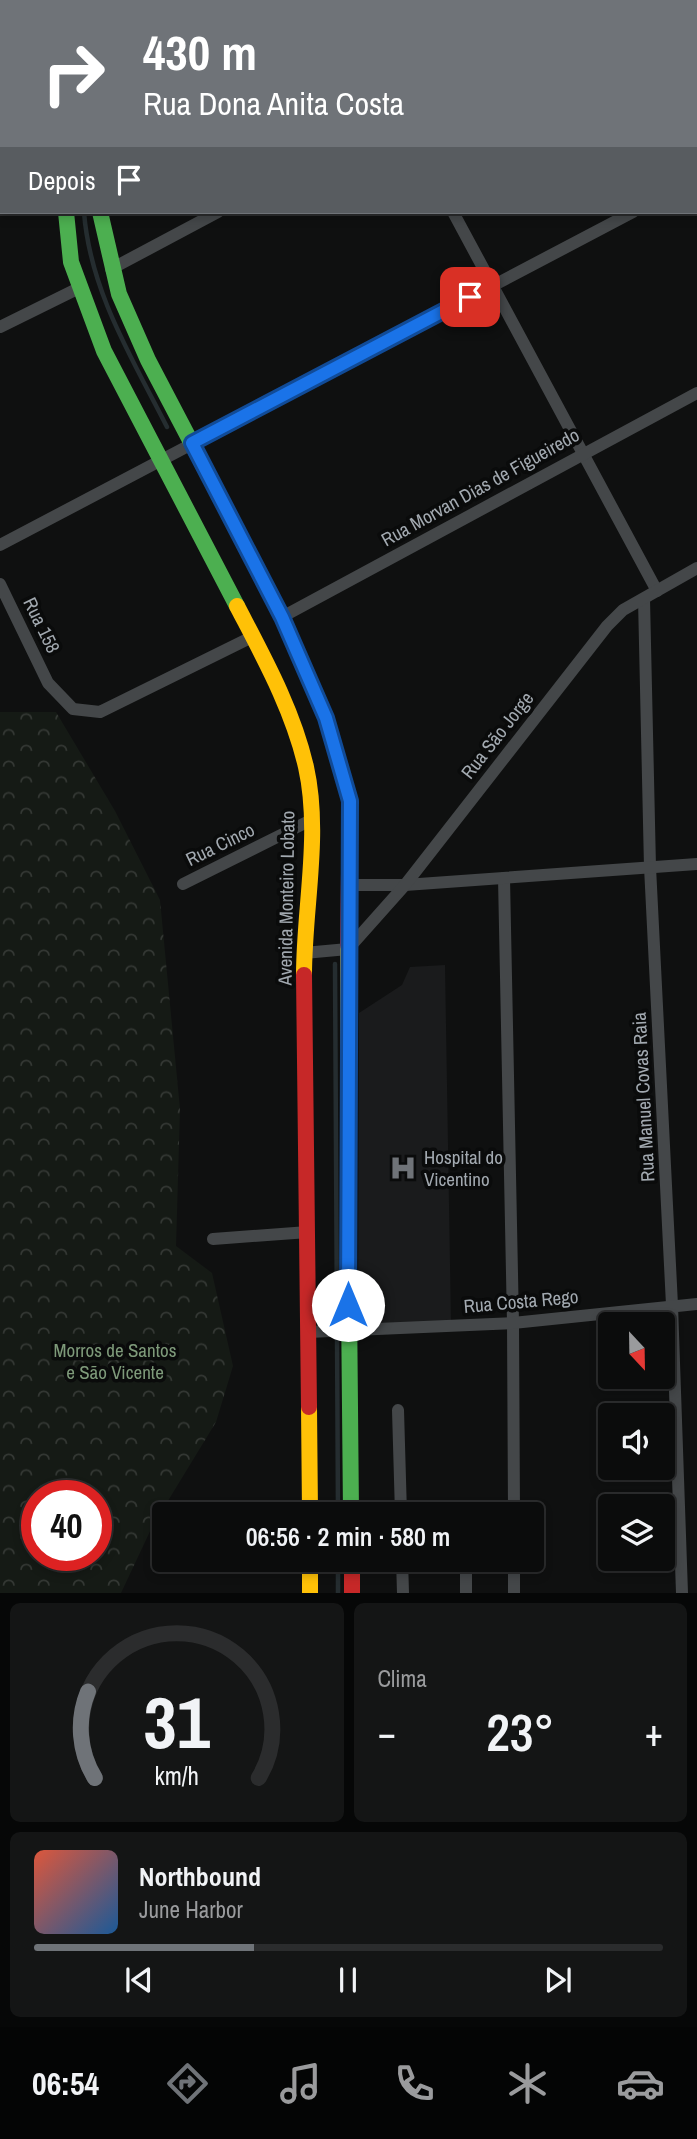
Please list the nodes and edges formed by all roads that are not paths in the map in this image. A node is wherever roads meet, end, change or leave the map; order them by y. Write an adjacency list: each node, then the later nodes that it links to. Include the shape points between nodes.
1 (66, 214): 8 (street, Avenida Monteiro Lobato)
2 (100, 214): 6 (street)
3 (214, 214): 6 (street)
4 (454, 214): 7 (street)
5 (629, 214): 7 (street)
6 (111, 269): 11 (street, via 148,360)
7 (493, 285): 11 (street); 12 (street)
8 (79, 288): 9 (street); 13 (street, Avenida Monteiro Lobato, via 104,351)
9 (0, 327)
10 (697, 393): 12 (street, Rua Morvan Dias de Figueiredo)
11 (190, 445): 13 (street); 19 (street)
12 (581, 453): 17 (street); 19 (street, Rua Morvan Dias de Figueiredo)
13 (164, 459): 14 (street); 20 (street, Avenida Monteiro Lobato)
14 (0, 545)
15 (697, 568): 17 (street, Rua São Jorge)
16 (0, 584): 20 (street, Rua 158, via 48,683 73,709 100,712)
17 (657, 591): 18 (street, Rua São Jorge)
18 (644, 599): 23 (street, Rua Manuel Covas Raia); 26 (street, Rua São Jorge, via 623,610 585,652)
19 (282, 617): 27 (street, via 340,759 350,801)
20 (254, 636): 21 (street, Avenida Monteiro Lobato, via 297,736 306,768)
21 (311, 820): 25 (street, Rua Cinco); 29 (street, Avenida Monteiro Lobato)
22 (697, 864): 23 (street)
23 (650, 867): 24 (street); 33 (street, Rua Manuel Covas Raia)
24 (503, 878): 26 (street); 34 (street)
25 (183, 884)
26 (405, 885): 27 (street); 28 (street, Rua São Jorge)
27 (349, 886): 28 (street)
28 (346, 949): 29 (street); 35 (street)
29 (308, 953): 30 (street, Avenida Monteiro Lobato)
30 (307, 1232): 31 (street); 36 (street, Avenida Monteiro Lobato)
31 (213, 1238)
32 (697, 1304): 33 (street, Rua Costa Rego)
33 (672, 1305): 34 (street, Rua Costa Rego); 52 (street, Rua Manuel Covas Raia)
34 (513, 1323): 35 (street, Rua Costa Rego); 41 (street)
35 (344, 1330): 36 (street, Rua Costa Rego); 39 (street)
36 (312, 1332): 38 (street, Avenida Monteiro Lobato)
37 (398, 1410): 40 (street)
38 (310, 1502)
39 (351, 1502)
40 (401, 1502)
41 (514, 1502)
42 (310, 1572): 47 (street)
43 (352, 1572): 48 (street)
44 (402, 1572): 49 (street)
45 (466, 1572): 50 (street)
46 (514, 1572): 51 (street)
47 (310, 1593)
48 (352, 1593)
49 (403, 1593)
50 (467, 1593)
51 (514, 1593)
52 (682, 1593)

